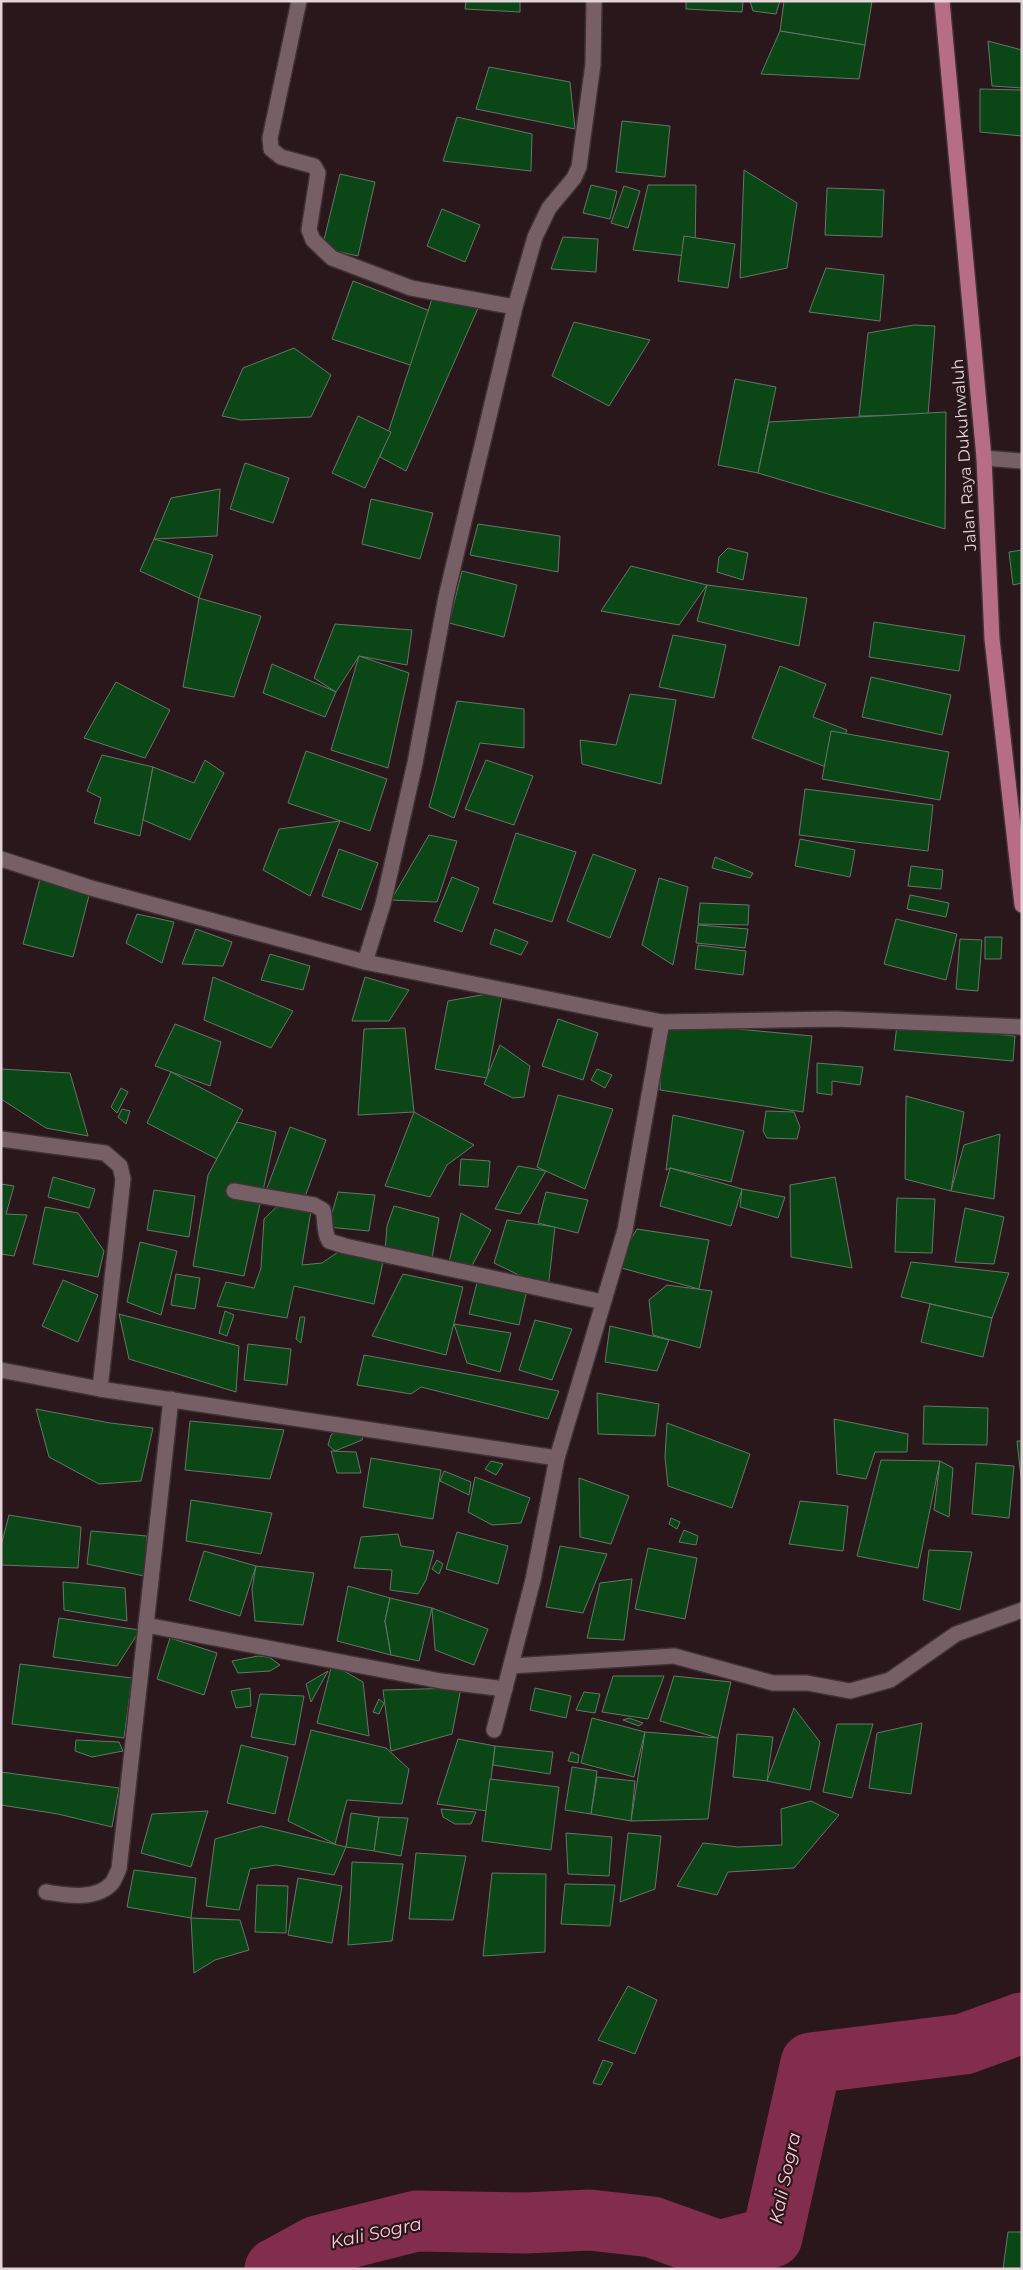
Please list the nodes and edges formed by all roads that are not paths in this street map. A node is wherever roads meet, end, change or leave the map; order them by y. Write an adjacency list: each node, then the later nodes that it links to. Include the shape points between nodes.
1 (299, 1): 4 (street, via 270,138 271,149 281,157 314,166 318,173 309,230 313,240 332,258 411,288)
2 (594, 1): 4 (street, via 593,64 579,167 549,208 535,237)
3 (942, 1): 5 (main road, Jalan Raya Dukuhwaluh)
4 (515, 307): 9 (street, via 446,597 415,763 383,904)
5 (984, 458): 6 (street); 8 (main road, Jalan Raya Dukuhwaluh, via 992,639)
6 (1022, 461)
7 (1, 859): 9 (street, via 91,888)
8 (1022, 905)
9 (366, 962): 10 (street)
10 (662, 1022): 11 (street, via 836,1019); 14 (street, via 625,1230)
11 (1022, 1027)
12 (1, 1139): 16 (street, via 105,1153 120,1166 123,1179)
13 (234, 1191): 14 (street, via 314,1205 323,1210 324,1232 329,1241 345,1246)
14 (604, 1302): 18 (street)
15 (1, 1370): 16 (street)
16 (100, 1389): 17 (street)
17 (171, 1400): 18 (street); 20 (street)
18 (557, 1458): 21 (street, via 533,1580)
19 (1022, 1610): 21 (street, via 956,1634 890,1680 850,1691 807,1682 773,1683 674,1656)
20 (146, 1625): 22 (street, via 441,1681); 24 (street, via 119,1868 112,1883 98,1893 70,1896)
21 (511, 1666): 22 (street)
22 (505, 1688): 23 (street)
23 (494, 1730)
24 (46, 1892)

